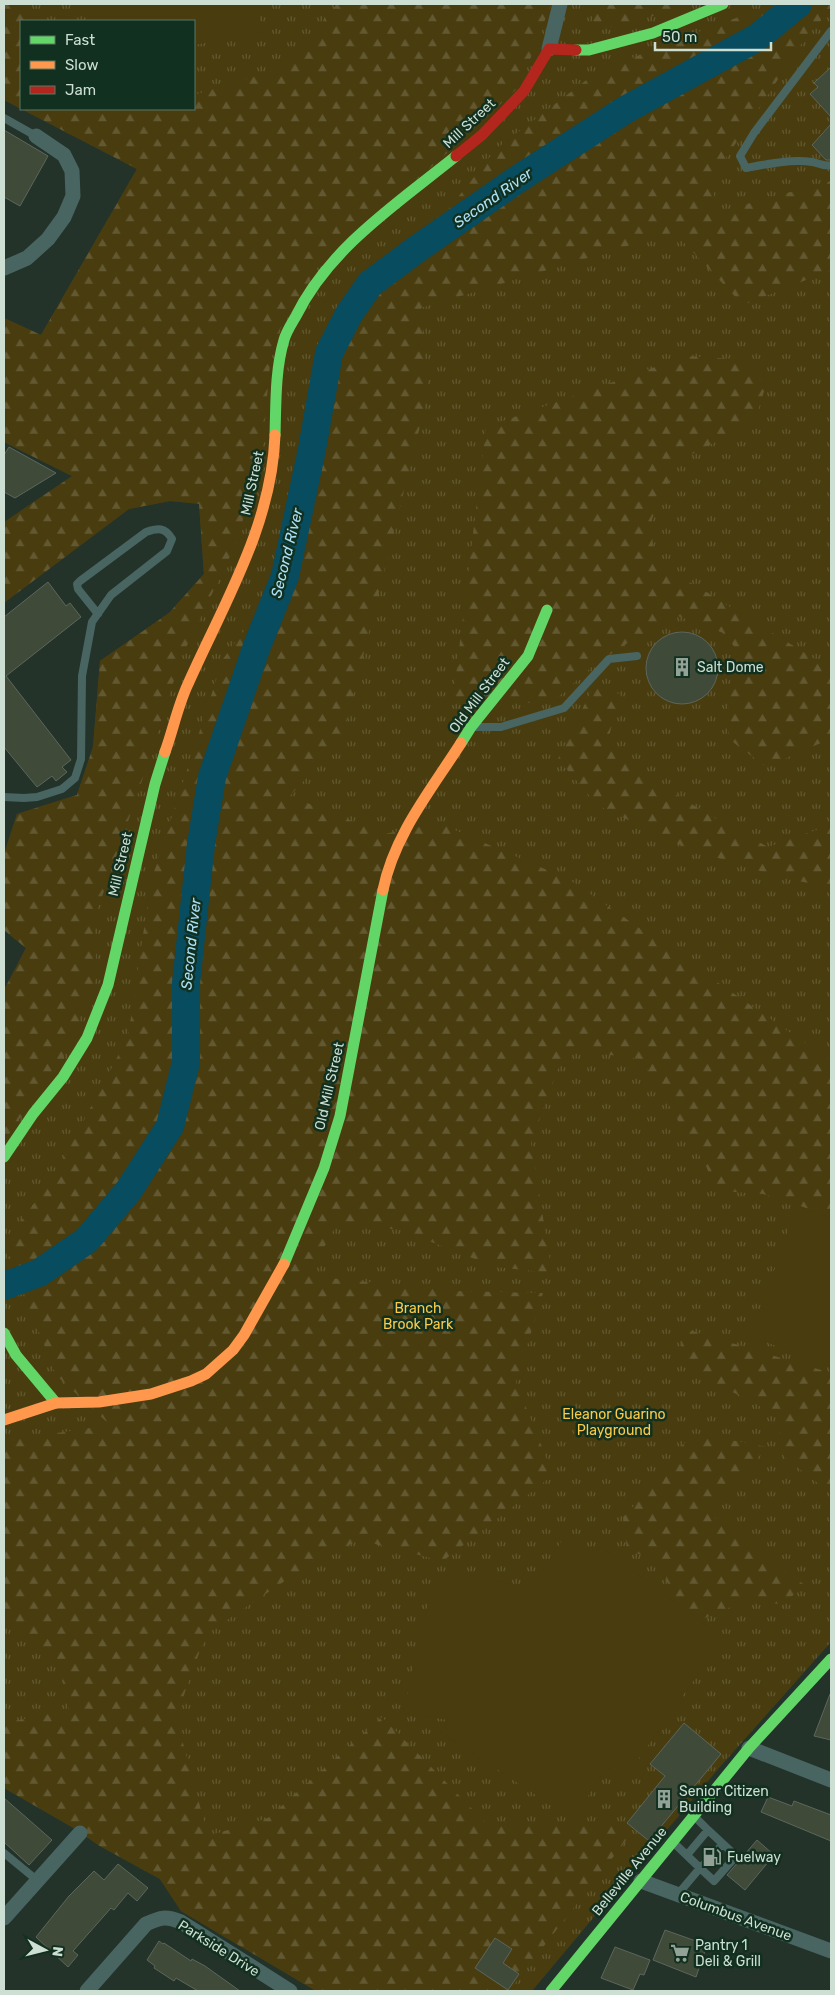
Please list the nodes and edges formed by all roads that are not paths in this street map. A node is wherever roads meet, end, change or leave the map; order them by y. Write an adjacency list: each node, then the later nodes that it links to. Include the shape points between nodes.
1 (560, 4): 4 (street)
2 (723, 4): 4 (street, via 653,33 590,50)
3 (831, 31): 7 (lane, via 740,156 746,168 771,163)
4 (549, 49): 14 (street, Mill Street, via 524,91 482,135 375,220 338,255 307,293 284,339 277,385 275,444 267,494 252,544 187,686 164,757 145,823 108,985 82,1046)
5 (4, 118): 6 (lane)
6 (36, 136): 8 (street, via 64,155 72,171 73,196 64,217 48,239 27,258)
7 (831, 165)
8 (4, 268)
9 (546, 610): 12 (street, Old Mill Street, via 528,656)
10 (98, 614): 10 (lane, via 111,595 167,551 172,539 168,532 158,528 146,532 80,580 78,588); 13 (lane, via 92,622 82,676 80,759 75,778 62,789 37,797)
11 (637, 656): 12 (lane, via 610,659 564,708 500,727)
12 (471, 727): 16 (street, Old Mill Street, via 399,840 387,869 349,1075 326,1159 281,1271 244,1335 219,1364 192,1381 128,1398)
13 (4, 797)
14 (4, 1157)
15 (4, 1332): 16 (street, via 16,1355)
16 (56, 1403): 17 (street, Old Mill Street)
17 (4, 1420)
18 (831, 1659): 19 (street, Belleville Avenue)
19 (749, 1748): 20 (street); 21 (street, Belleville Avenue)
20 (831, 1780)
21 (694, 1816): 22 (lane); 24 (street, Belleville Avenue)
22 (708, 1830): 26 (lane); 27 (lane, via 721,1846 736,1856 714,1881)
23 (80, 1833): 28 (street)
24 (673, 1842): 26 (lane); 29 (street, Belleville Avenue)
25 (4, 1853): 28 (lane)
26 (687, 1856): 27 (lane)
27 (703, 1865): 30 (lane)
28 (38, 1880): 31 (street)
29 (641, 1881): 30 (street, Columbus Avenue); 35 (street, Belleville Avenue)
30 (678, 1894): 32 (street, Columbus Avenue)
31 (4, 1918)
32 (831, 1952)
33 (86, 1991): 34 (street, Parkside Drive, via 146,1924 168,1917)
34 (290, 1991)
35 (551, 1991)

